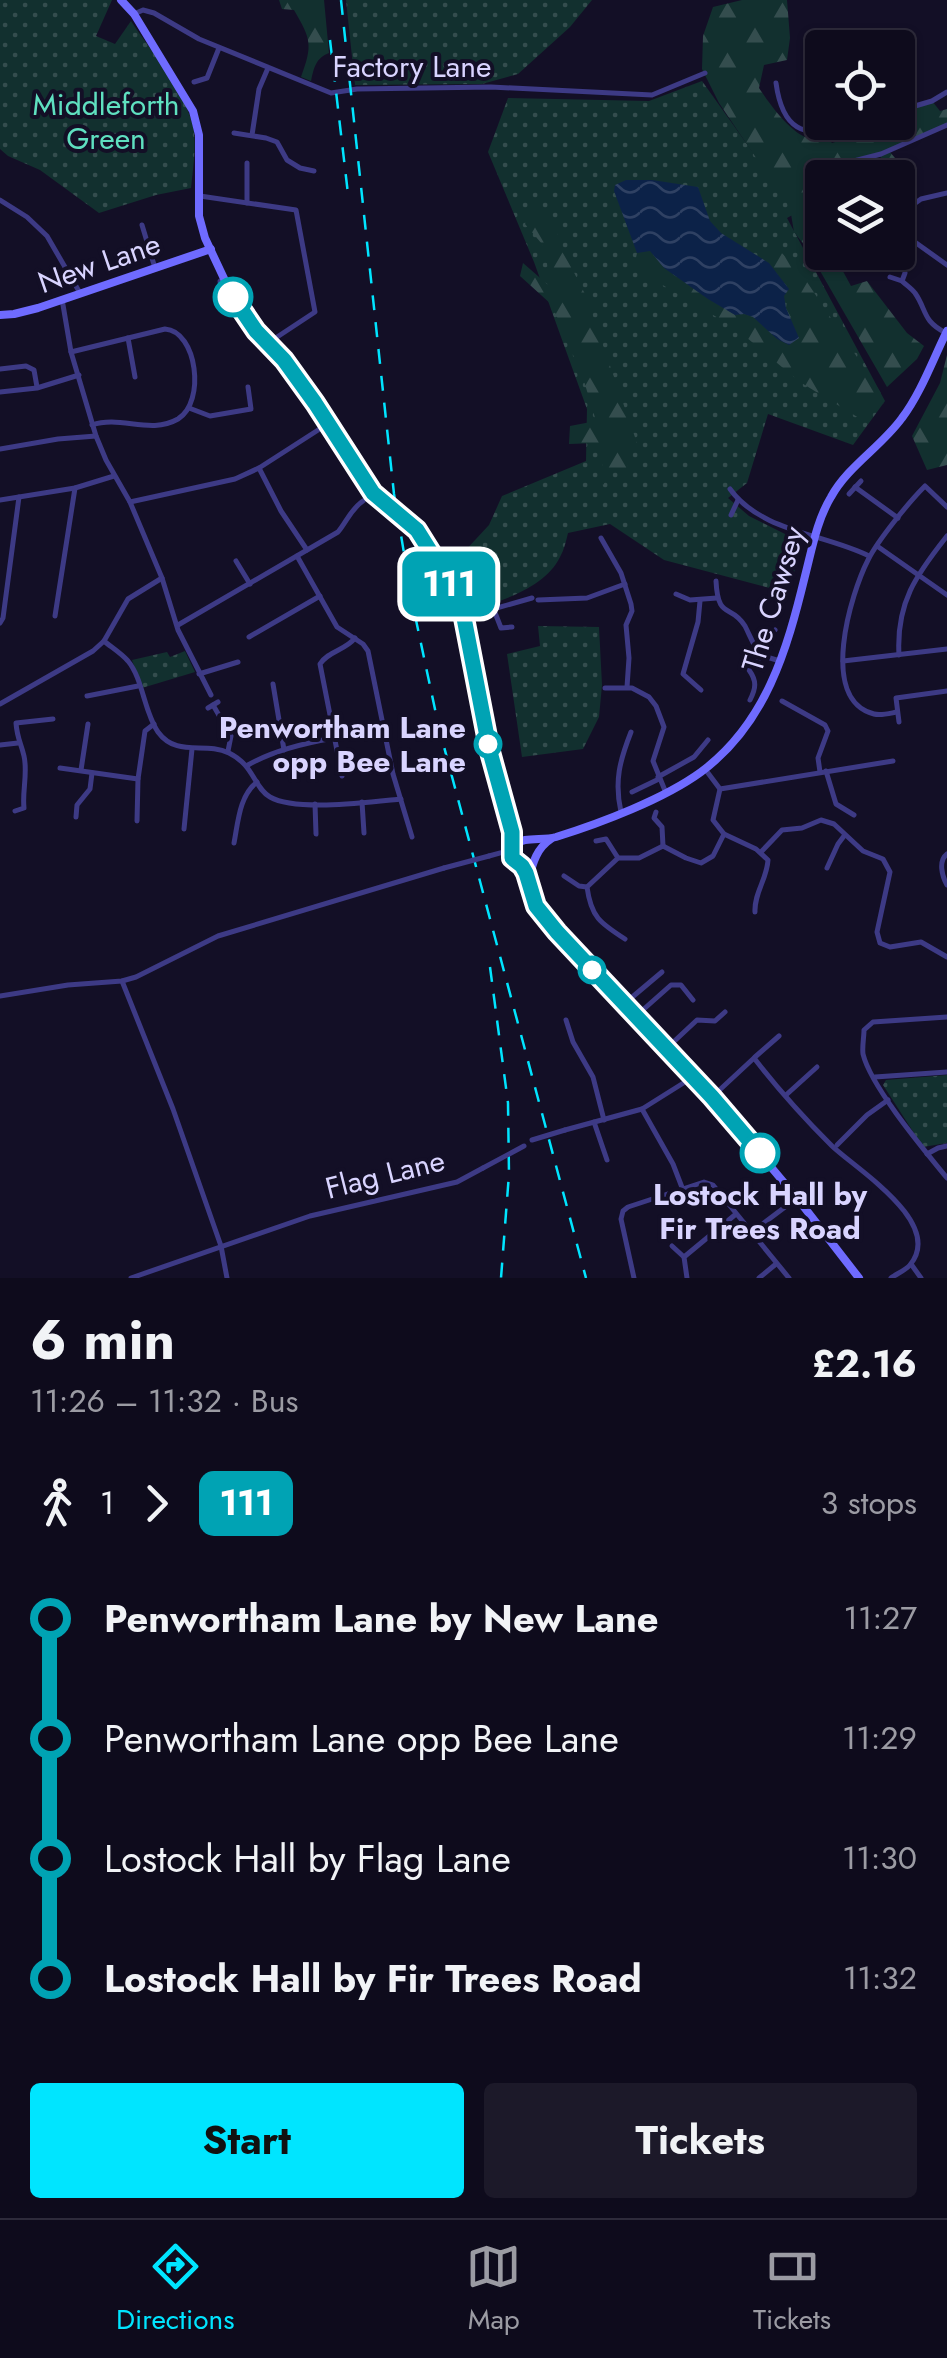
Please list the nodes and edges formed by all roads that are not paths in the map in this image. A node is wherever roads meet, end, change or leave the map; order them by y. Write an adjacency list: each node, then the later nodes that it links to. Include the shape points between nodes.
1 (121, 0): 2 (main road)
2 (134, 14): 3 (street, Factory Lane, via 148,10); 18 (main road, via 194,112)
3 (220, 48): 4 (street, Factory Lane); 6 (street, via 207,78)
4 (268, 68): 5 (street, Factory Lane, via 331,93 491,87 652,95); 13 (street)
5 (705, 73)
6 (194, 82)
7 (776, 83): 11 (street, via 778,104)
8 (947, 92): 9 (street)
9 (915, 106)
10 (947, 125): 14 (street)
11 (805, 130)
12 (234, 134): 13 (street)
13 (252, 136): 16 (street, via 276,142 287,160)
14 (858, 160)
15 (247, 164): 20 (street)
16 (314, 171)
17 (947, 193): 21 (street)
18 (197, 195): 20 (street); 24 (main road)
19 (0, 200): 31 (street, via 47,236)
20 (247, 203): 37 (street, via 296,210 316,309)
21 (915, 203)
22 (142, 225): 26 (street)
23 (915, 242): 25 (street)
24 (210, 249): 26 (main road, New Lane); 37 (main road, via 240,308)
25 (947, 265)
26 (155, 268): 31 (main road, New Lane)
27 (905, 273): 29 (street)
28 (890, 278): 29 (street)
29 (902, 281): 32 (street)
30 (928, 292): 32 (street)
31 (80, 293): 33 (main road, New Lane)
32 (917, 295): 35 (street, via 926,317)
33 (62, 299): 34 (main road, New Lane); 38 (street)
34 (0, 315)
35 (946, 332): 66 (main road, The Cawsey, via 912,402 841,481)
36 (128, 338): 38 (street); 41 (street); 45 (street, via 165,329 181,334 195,382)
37 (268, 343): 47 (main road)
38 (71, 352): 40 (street)
39 (0, 370): 43 (street, via 26,366 34,370)
40 (80, 375): 43 (street); 46 (street)
41 (136, 377)
42 (248, 387): 45 (street, via 252,409 210,416)
43 (37, 388): 44 (street)
44 (0, 392)
45 (189, 408): 46 (street, via 159,425)
46 (92, 424): 48 (street)
47 (329, 424): 50 (street); 86 (main road, bridge, via 373,493 421,535)
48 (96, 436): 49 (street); 51 (street)
49 (0, 449)
50 (259, 468): 61 (street); 69 (street)
51 (116, 476): 53 (street); 61 (street)
52 (860, 481): 54 (street)
53 (75, 488): 57 (street); 85 (street)
54 (855, 488): 56 (street); 64 (street)
55 (730, 489): 59 (street)
56 (849, 494)
57 (19, 497): 58 (street); 75 (street)
58 (0, 500)
59 (738, 500): 63 (street); 66 (street)
60 (363, 501): 69 (street, via 338,532)
61 (130, 502): 74 (street)
62 (947, 507): 64 (street, via 925,486)
63 (730, 515)
64 (898, 518): 68 (street)
65 (947, 536): 73 (street)
66 (815, 538): 71 (street); 100 (main road, The Cawsey)
67 (600, 542): 78 (street)
68 (877, 546): 71 (street); 73 (street)
69 (307, 550): 70 (street)
70 (297, 556): 77 (street); 81 (street)
71 (870, 556): 101 (street, via 852,598)
72 (236, 561): 77 (street)
73 (918, 576): 80 (street); 98 (street, via 901,613)
74 (162, 578): 88 (street); 95 (street, via 128,599)
75 (4, 580): 87 (street)
76 (716, 581): 82 (street)
77 (250, 584): 88 (street)
78 (625, 584): 84 (street, via 587,598 535,599); 106 (street, via 632,611 626,626)
79 (676, 594): 83 (street)
80 (947, 595)
81 (320, 596): 91 (street); 93 (street, via 338,628)
82 (717, 598): 83 (street); 96 (street)
83 (700, 601): 108 (street, via 683,674)
84 (494, 610): 86 (street); 89 (street, via 501,628)
85 (54, 616)
86 (464, 618): 161 (main road, via 490,752)
87 (3, 623)
88 (178, 624): 103 (street)
89 (512, 627)
90 (775, 630): 96 (street)
91 (257, 633): 92 (street); 94 (street)
92 (250, 637)
93 (355, 638): 122 (street, via 320,664); 143 (street, via 368,651)
94 (261, 641)
95 (104, 642): 105 (street, via 127,660); 114 (street)
96 (755, 648): 99 (street)
97 (947, 649): 98 (street)
98 (899, 655): 101 (street)
99 (760, 656): 100 (street); 112 (street, via 748,670 756,686)
100 (782, 661): 132 (main road, The Cawsey, via 747,726)
101 (843, 661): 116 (street, via 853,700 877,715)
102 (238, 662): 103 (street)
103 (199, 674): 111 (street)
104 (273, 684): 127 (street)
105 (138, 686): 110 (street); 120 (street)
106 (627, 687): 107 (street); 137 (street, via 649,697 662,717 652,761)
107 (605, 688)
108 (700, 690)
109 (947, 692): 116 (street, via 896,698)
110 (91, 693)
111 (211, 696)
112 (750, 700)
113 (782, 701): 134 (street, via 828,730 818,758)
114 (0, 704)
115 (213, 705): 128 (street, via 231,736)
116 (898, 712): 118 (street)
117 (53, 718): 124 (street, via 16,723)
118 (899, 722)
119 (88, 724): 133 (street)
120 (154, 724): 126 (street, via 172,744); 138 (street, via 145,732)
121 (631, 732): 147 (street, via 619,762)
122 (334, 738): 127 (street); 136 (street)
123 (708, 740): 137 (street, via 694,758)
124 (18, 742): 125 (street); 146 (street, via 25,812)
125 (0, 745)
126 (192, 749): 128 (street); 152 (street)
127 (284, 750): 130 (street)
128 (228, 752): 130 (street)
129 (893, 761): 134 (street)
130 (248, 765): 139 (street)
131 (60, 768): 133 (street)
132 (705, 769): 140 (street); 142 (main road, The Cawsey)
133 (81, 771): 135 (street)
134 (823, 772): 140 (street); 149 (street, via 836,804)
135 (92, 773): 138 (street); 150 (street)
136 (342, 776)
137 (658, 778): 141 (street); 142 (street)
138 (138, 779): 151 (street)
139 (257, 782): 145 (street, via 270,797); 160 (street, via 244,798)
140 (720, 789): 155 (street, via 712,820)
141 (632, 792)
142 (666, 794): 147 (main road, The Cawsey)
143 (401, 800): 144 (street); 157 (street)
144 (362, 802): 145 (street); 153 (street)
145 (315, 804): 154 (street)
146 (15, 811)
147 (621, 812): 158 (main road, The Cawsey)
148 (656, 812): 162 (street)
149 (854, 815)
150 (76, 817)
151 (137, 820)
152 (184, 829)
153 (364, 833)
154 (316, 834)
155 (724, 834): 162 (street, via 713,856 700,863); 163 (street)
156 (845, 835): 163 (street, via 834,824 816,821 782,830); 168 (street); 177 (street, via 883,859 890,872 880,943 921,942)
157 (412, 837)
158 (553, 838): 161 (main road, The Cawsey); 165 (main road, The Cawsey)
159 (596, 840): 166 (street, via 606,839)
160 (234, 843)
161 (518, 844): 165 (main road, via 534,845); 167 (main road, via 514,861); 179 (street, bridge, via 218,936)
162 (663, 846): 166 (street, via 640,858)
163 (761, 852): 170 (street, via 768,860)
164 (947, 854): 173 (street)
165 (535, 858): 167 (main road); 172 (main road)
166 (618, 858): 174 (street)
167 (522, 866): 172 (main road)
168 (827, 868)
169 (564, 876): 174 (street)
170 (764, 876): 171 (street); 175 (street)
171 (773, 880)
172 (528, 882): 182 (main road, via 546,920)
173 (947, 885)
174 (587, 887): 176 (street, via 602,925)
175 (755, 912)
176 (625, 939)
177 (947, 957)
178 (662, 972): 182 (street)
179 (122, 981): 180 (street); 209 (street)
180 (0, 996)
181 (693, 1000): 184 (street, via 680,985 671,985)
182 (624, 1004): 184 (main road)
183 (724, 1012): 188 (street, via 715,1021 696,1020)
184 (636, 1016): 188 (main road)
185 (947, 1017): 193 (street, via 873,1022 864,1030 863,1054)
186 (566, 1020): 198 (street)
187 (778, 1036): 189 (street)
188 (668, 1050): 192 (main road); 194 (street, via 674,1048)
189 (754, 1058): 194 (street); 195 (street)
190 (817, 1067): 195 (street)
191 (947, 1072): 193 (street)
192 (694, 1077): 194 (main road); 197 (street, Flag Lane)
193 (874, 1078): 196 (street)
194 (714, 1095): 206 (main road)
195 (785, 1096): 213 (street, via 899,1202 918,1246)
196 (888, 1100): 200 (street); 202 (street)
197 (642, 1108): 198 (street, Flag Lane); 205 (street)
198 (604, 1120): 199 (street, Flag Lane)
199 (594, 1122): 203 (street); 209 (street, Flag Lane, bridge, via 532,1140 457,1182 310,1216)
200 (838, 1145)
201 (947, 1146): 202 (street)
202 (927, 1154): 204 (street)
203 (607, 1160)
204 (947, 1178)
205 (683, 1190): 207 (street, via 710,1182); 216 (street, via 623,1211)
206 (797, 1198): 208 (street); 220 (main road)
207 (736, 1214): 208 (street); 211 (street)
208 (752, 1232): 212 (street)
209 (221, 1246): 214 (street, Flag Lane); 215 (street)
210 (672, 1246): 211 (street)
211 (684, 1257): 217 (street)
212 (777, 1264): 218 (street); 219 (street)
213 (911, 1264): 221 (street); 222 (street)
214 (131, 1278)
215 (227, 1278)
216 (634, 1278)
217 (687, 1278)
218 (760, 1278)
219 (788, 1278)
220 (859, 1278)
221 (890, 1278)
222 (921, 1278)

